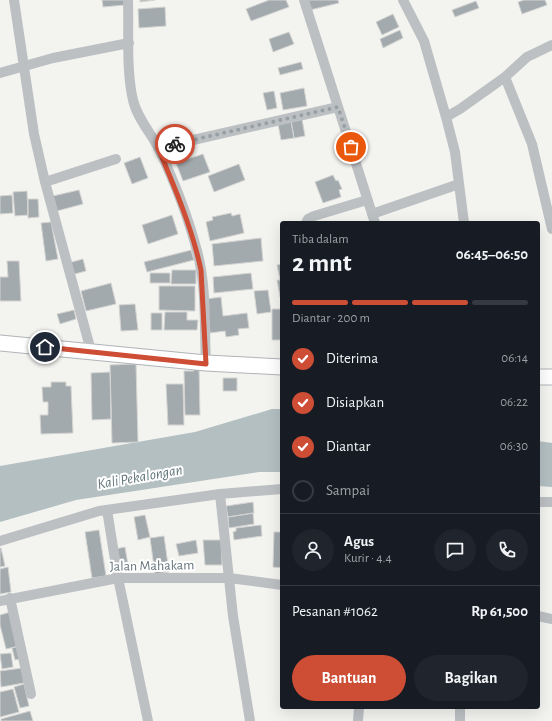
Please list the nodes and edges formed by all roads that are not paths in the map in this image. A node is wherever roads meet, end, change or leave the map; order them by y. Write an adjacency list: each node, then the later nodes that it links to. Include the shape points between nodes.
1 (14, 0): 7 (street)
2 (128, 0): 5 (street)
3 (304, 0): 10 (street)
4 (403, 0): 11 (street, via 424,41)
5 (129, 43): 7 (street); 12 (street, via 133,100)
6 (552, 45): 9 (street, via 527,57)
7 (24, 66): 8 (street); 14 (street, via 34,134)
8 (0, 73)
9 (505, 78): 11 (street); 20 (street, via 532,144)
10 (338, 107): 12 (street); 16 (street)
11 (446, 117): 15 (street, via 455,152)
12 (158, 148): 23 (street, via 182,205 201,270)
13 (116, 159): 14 (street)
14 (45, 182): 22 (street)
15 (459, 184): 17 (street); 19 (street)
16 (367, 200): 17 (street); 18 (street, via 314,216)
17 (374, 219)
18 (307, 221)
19 (464, 221)
20 (552, 229)
21 (0, 343): 22 (street)
22 (91, 351): 23 (street)
23 (206, 364): 24 (street)
24 (280, 367)
25 (540, 377): 26 (street)
26 (552, 377)
27 (280, 489): 28 (street)
28 (220, 494): 31 (street); 34 (street)
29 (540, 502): 30 (street)
30 (552, 502)
31 (107, 510): 32 (street); 33 (street)
32 (0, 541)
33 (118, 578): 34 (street, Jalan Mahakam); 36 (street, Jalan Mahakam); 43 (street)
34 (229, 578): 35 (street, Jalan Mahakam); 44 (street)
35 (280, 585)
36 (10, 598): 37 (street, Jalan Mahakam); 40 (street)
37 (0, 601)
38 (540, 616): 39 (street)
39 (552, 618)
40 (31, 694)
41 (359, 709): 45 (street)
42 (460, 709): 46 (street)
43 (148, 721)
44 (250, 721)
45 (358, 721)
46 (460, 721)

